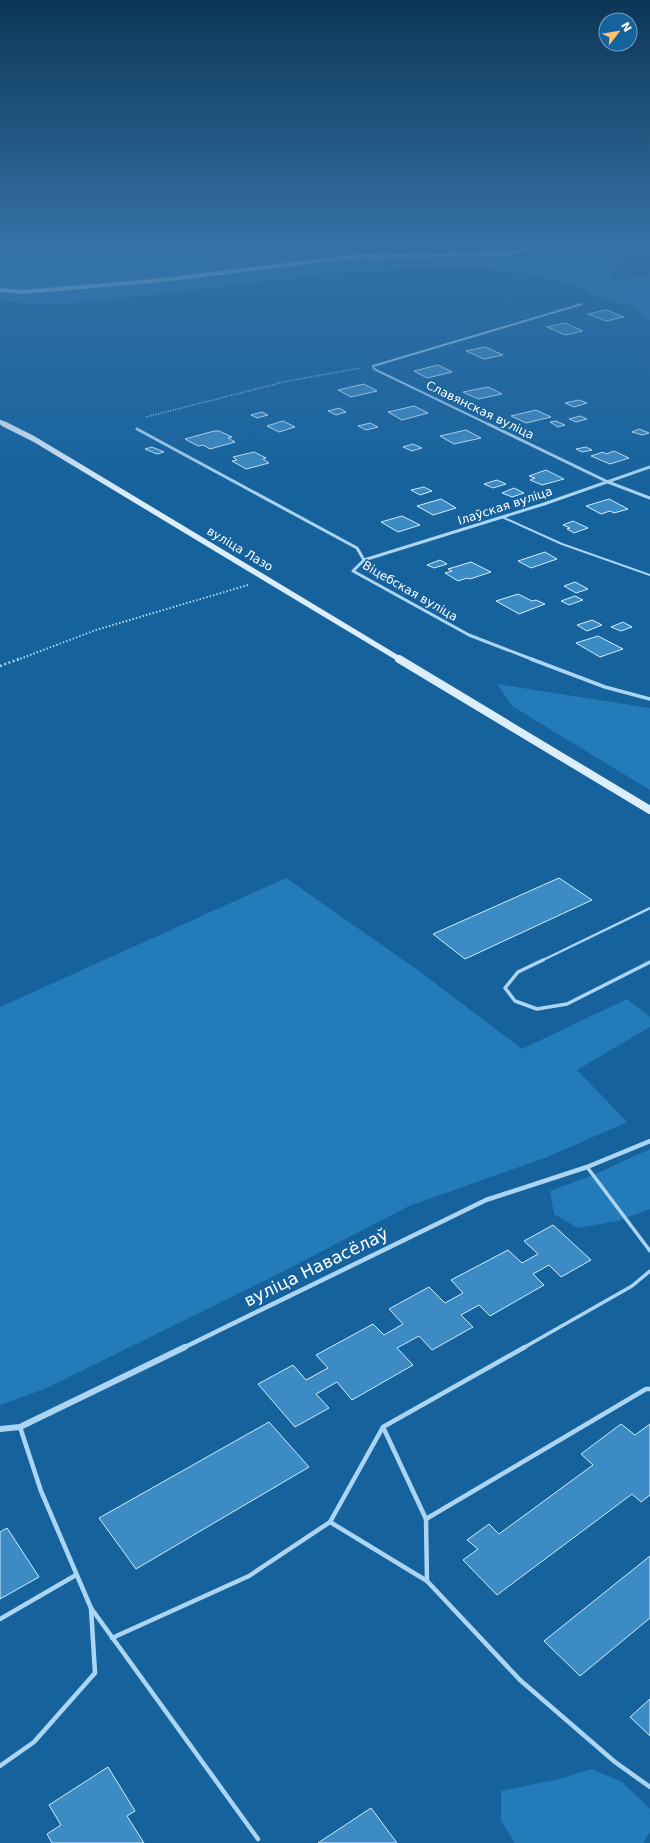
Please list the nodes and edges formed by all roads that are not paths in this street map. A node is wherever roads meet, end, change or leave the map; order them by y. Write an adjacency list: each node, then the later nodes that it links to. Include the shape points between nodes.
1 (505, 327): 5 (street, Славянская вуліца, via 374,366 374,369)
2 (0, 422): 11 (main road, вуліца Лазо, via 34,438)
3 (136, 429): 8 (street, Віцебская вуліца, via 357,548)
4 (650, 467): 5 (street, Ілаўская вуліца)
5 (608, 482): 6 (street, Славянская вуліца); 7 (street, Ілаўская вуліца)
6 (650, 498)
7 (502, 517): 8 (street, Ілаўская вуліца); 9 (lane, via 562,544)
8 (364, 560): 10 (street, Віцебская вуліца, via 353,571 470,636 605,687)
9 (650, 575)
10 (650, 698)
11 (650, 810)
12 (650, 908): 13 (lane, via 518,972 505,988 515,1001 537,1009 567,1004)
13 (650, 962)
14 (650, 1141): 15 (street, вуліца Навасёлаў)
15 (588, 1167): 16 (lane); 19 (street, вуліца Навасёлаў, via 486,1200)
16 (650, 1251)
17 (650, 1271): 20 (lane, via 632,1286)
18 (650, 1389): 22 (lane, via 646,1389)
19 (20, 1427): 21 (street, вуліца Навасёлаў); 24 (lane, via 41,1491)
20 (384, 1427): 22 (lane); 23 (lane)
21 (0, 1429)
22 (426, 1519): 25 (lane)
23 (330, 1522): 25 (lane); 28 (lane, via 249,1576)
24 (76, 1575): 26 (lane); 27 (lane)
25 (427, 1581): 30 (lane, via 520,1680 614,1762)
26 (90, 1608): 28 (lane); 29 (lane, via 95,1673 34,1742)
27 (0, 1619)
28 (112, 1638): 31 (lane)
29 (0, 1766)
30 (650, 1787)
31 (258, 1839)

